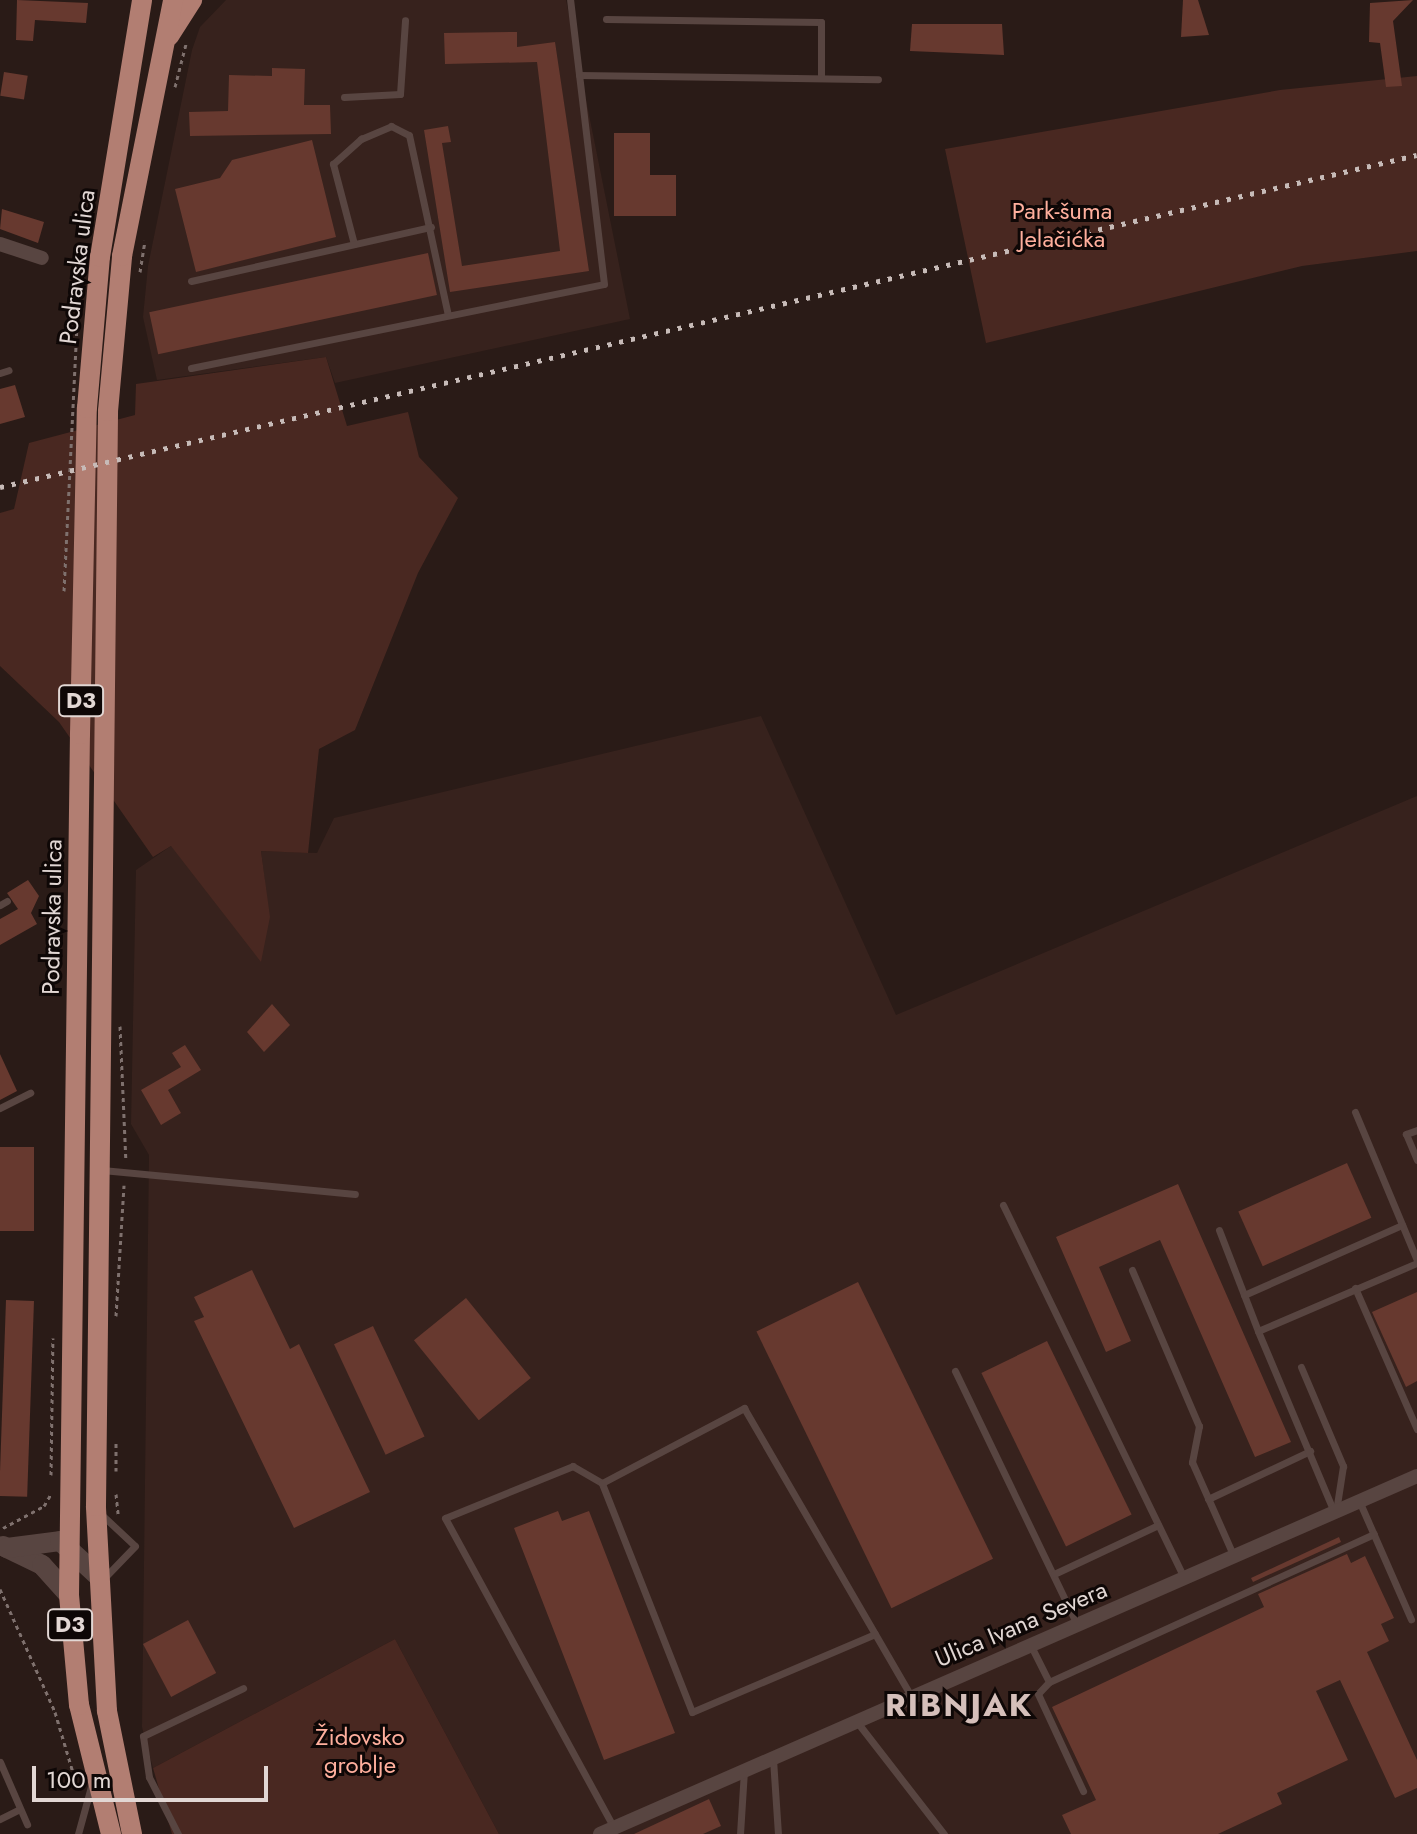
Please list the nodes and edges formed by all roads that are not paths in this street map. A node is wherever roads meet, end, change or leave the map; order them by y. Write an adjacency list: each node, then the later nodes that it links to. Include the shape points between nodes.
1 (173, 0): 7 (main road, Podravska ulica / D3)
2 (192, 0): 7 (main road, D3)
3 (570, 0): 8 (lane)
4 (139, 5): 44 (main road, Podravska ulica / D3, via 100,257 87,408)
5 (606, 19): 9 (lane, via 821,22)
6 (405, 20): 11 (lane, via 400,94)
7 (164, 41): 26 (main road, Podravska ulica / D3, via 122,256 108,411)
8 (579, 75): 9 (lane); 17 (lane, via 604,284)
9 (821, 78): 10 (lane)
10 (878, 79)
11 (344, 97)
12 (431, 227): 14 (lane); 14 (lane, via 409,135 391,126 377,129 333,164); 17 (lane)
13 (0, 244): 15 (street)
14 (354, 244): 16 (lane)
15 (42, 258)
16 (191, 281)
17 (448, 315): 18 (lane)
18 (191, 368)
19 (9, 370): 20 (lane)
20 (0, 373)
21 (30, 1093): 22 (lane)
22 (0, 1108)
23 (1355, 1112): 29 (lane)
24 (1417, 1130): 25 (lane, via 1406,1134)
25 (1417, 1160)
26 (96, 1170): 27 (lane); 45 (main road, Podravska ulica / D3)
27 (355, 1194)
28 (1003, 1205): 47 (lane)
29 (1402, 1225): 31 (lane); 34 (lane)
30 (1219, 1230): 34 (lane)
31 (1417, 1262): 33 (lane)
32 (1132, 1270): 42 (lane, via 1199,1426 1192,1462)
33 (1355, 1288): 35 (lane); 38 (lane)
34 (1244, 1295): 35 (lane)
35 (1258, 1331): 39 (lane)
36 (1301, 1367): 46 (lane, via 1343,1466)
37 (955, 1371): 53 (lane)
38 (1417, 1429)
39 (1310, 1451): 42 (lane); 46 (lane)
40 (1417, 1476): 43 (street, Ulica Ivana Severa)
41 (602, 1483): 59 (lane, via 744,1408); 59 (lane, via 692,1712); 73 (lane, via 573,1466 445,1518)
42 (1208, 1499): 52 (lane)
43 (1360, 1503): 46 (street, Ulica Ivana Severa); 48 (lane)
44 (69, 1504): 49 (street); 50 (main road, Podravska ulica / D3)
45 (96, 1506): 55 (main road, Podravska ulica / D3); 55 (lane, via 135,1546)
46 (1335, 1514): 52 (street, Ulica Ivana Severa)
47 (1158, 1525): 53 (lane); 54 (lane)
48 (1374, 1534): 57 (lane); 61 (lane)
49 (38, 1541): 50 (street); 51 (street)
50 (68, 1545): 55 (street); 56 (main road, Podravska ulica / D3)
51 (3, 1546): 56 (street, via 42,1565)
52 (1234, 1557): 54 (street, Ulica Ivana Severa)
53 (1054, 1574): 58 (lane)
54 (1184, 1578): 58 (street, Ulica Ivana Severa)
55 (97, 1584): 76 (main road, Podravska ulica / D3, via 107,1711)
56 (69, 1595): 68 (main road, Podravska ulica / D3, via 71,1652)
57 (1411, 1619)
58 (1077, 1624): 60 (street, Ulica Ivana Severa)
59 (875, 1634): 63 (lane)
60 (1030, 1644): 61 (lane); 63 (street, Ulica Ivana Severa)
61 (1049, 1682): 69 (lane, via 1038,1694)
62 (243, 1688): 77 (lane, via 143,1736 149,1777)
63 (911, 1696): 64 (street, Ulica Ivana Severa)
64 (855, 1720): 65 (street, Ulica Ivana Severa); 81 (lane)
65 (773, 1757): 67 (street, Ulica Ivana Severa); 80 (lane)
66 (0, 1762): 70 (lane)
67 (745, 1769): 73 (street, Ulica Ivana Severa); 79 (lane)
68 (94, 1777): 74 (lane); 75 (main road, Podravska ulica / D3)
69 (1083, 1791)
70 (20, 1809): 71 (lane); 72 (lane)
71 (0, 1819)
72 (27, 1824)
73 (614, 1828): 78 (street, Ulica Ivana Severa)
74 (78, 1834)
75 (111, 1834)
76 (132, 1834)
77 (178, 1834)
78 (600, 1834)
79 (740, 1834)
80 (778, 1834)
81 (944, 1834)

